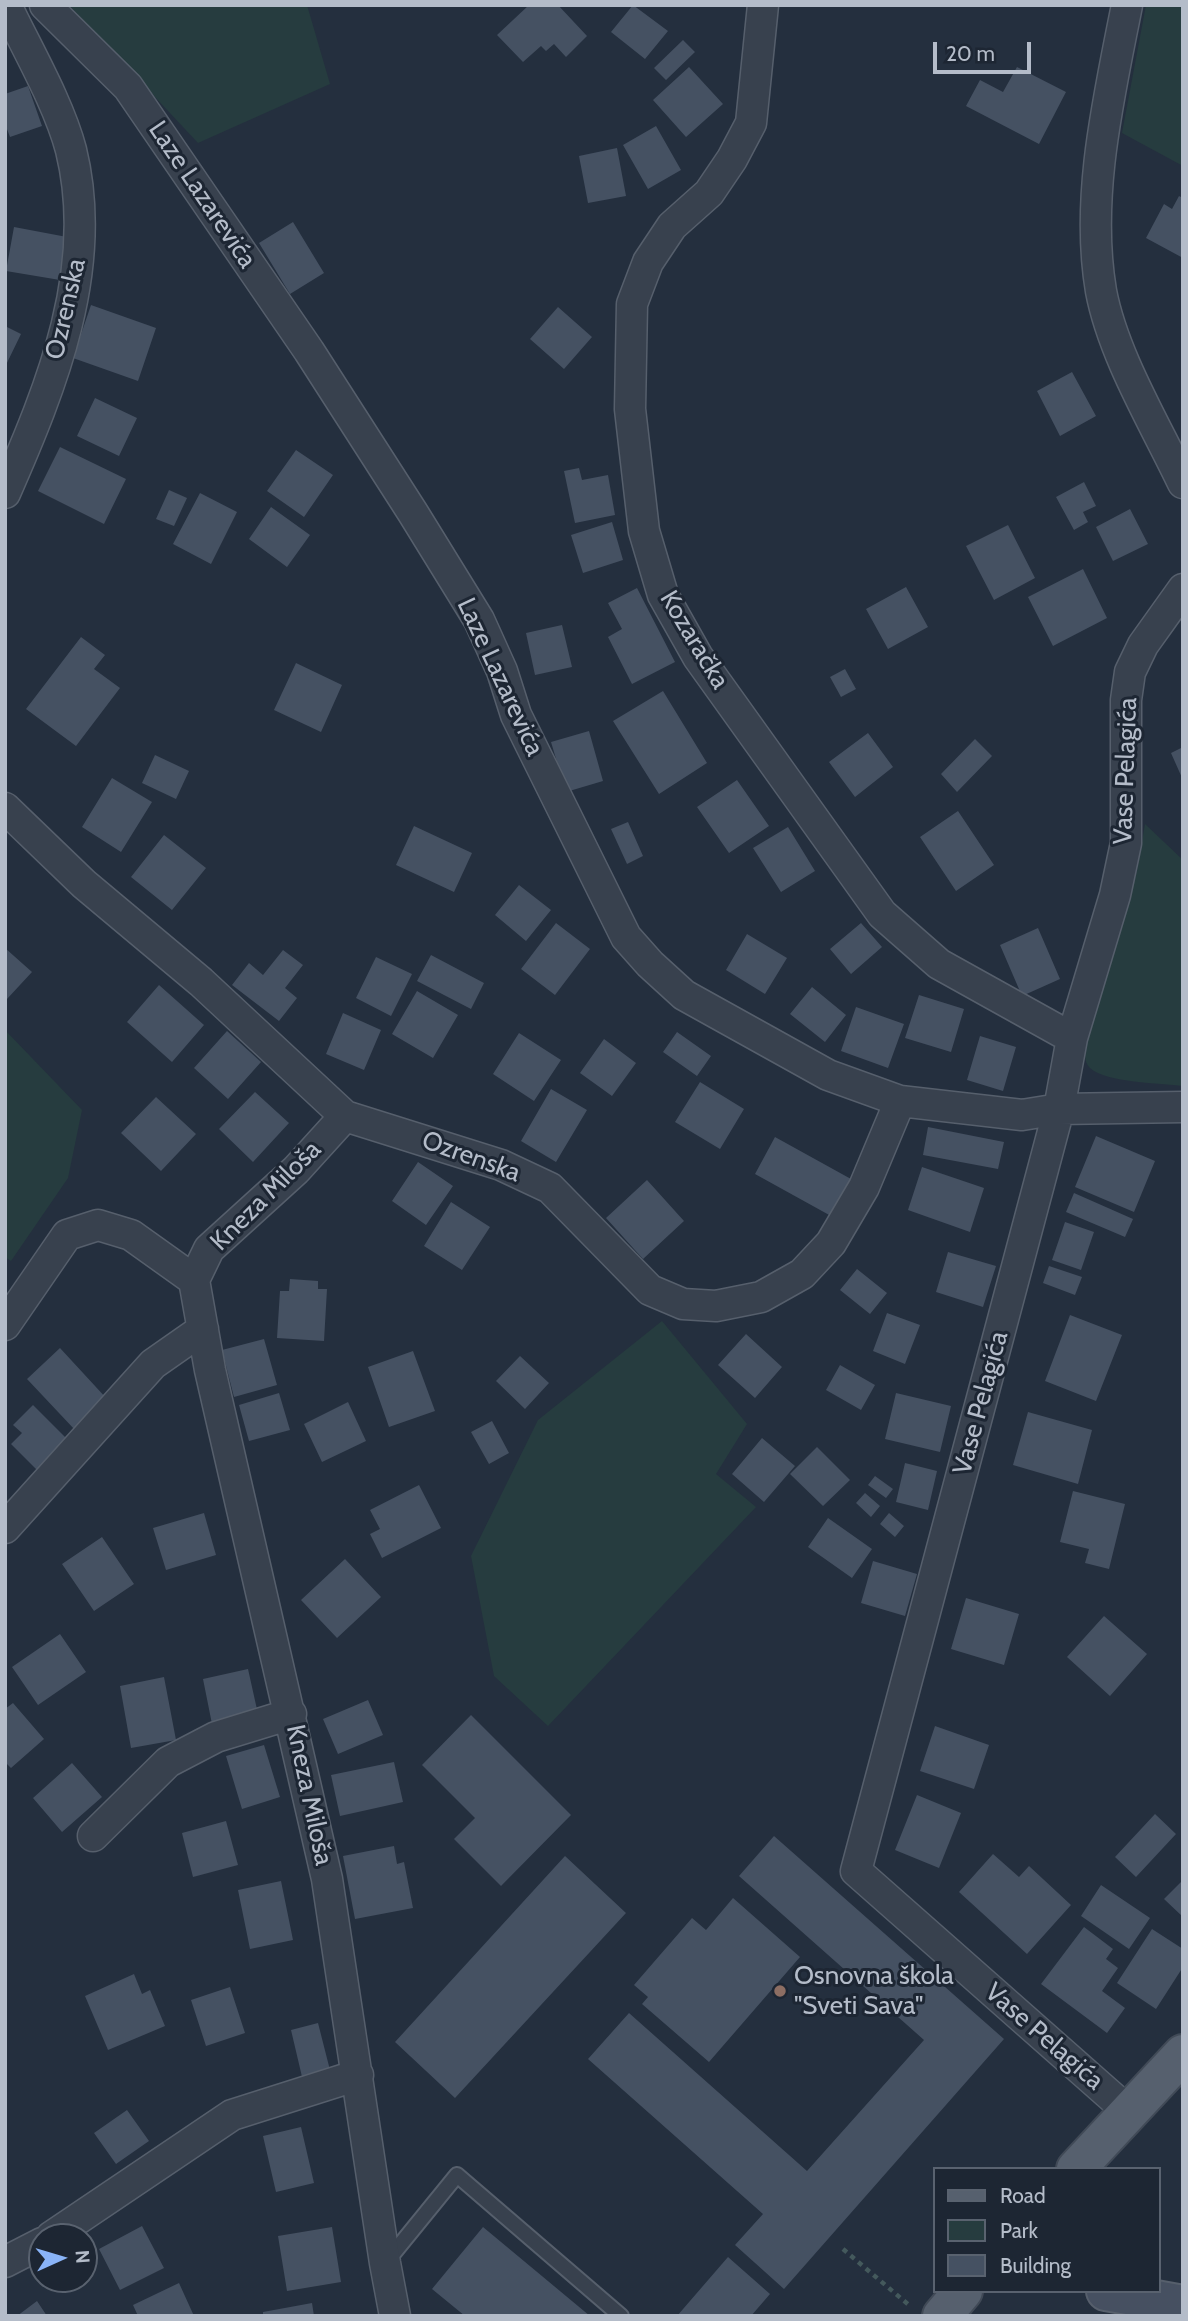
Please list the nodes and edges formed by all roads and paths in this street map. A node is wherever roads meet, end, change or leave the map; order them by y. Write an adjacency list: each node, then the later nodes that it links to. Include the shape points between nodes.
1 (6, 5): 6 (street, Ozrenska, via 71,148 82,206 80,269 65,333)
2 (45, 5): 10 (street, Laze Lazarevića, via 128,87 309,351 413,513 479,620 516,715 626,937 684,995 828,1075)
3 (762, 5): 9 (street, Kozaračka, via 751,123 709,193 672,226 648,262 632,304 630,409 644,531 663,595 698,657 883,914 939,964)
4 (1127, 5): 5 (street, via 1104,124 1097,228 1102,292 1118,346)
5 (1183, 483)
6 (5, 493)
7 (1183, 589): 9 (street, Vase Pelagića, via 1143,645 1130,672 1126,843)
8 (5, 808): 13 (street, Ozrenska)
9 (1072, 1038): 12 (street, Vase Pelagića)
10 (900, 1101): 12 (street, Laze Lazarevića, via 1022,1115); 13 (street, Ozrenska, via 864,1187 831,1243 803,1274 761,1297 716,1306 682,1304 650,1290 550,1188 501,1166)
11 (1183, 1108): 12 (street, Laze Lazarevića)
12 (1059, 1109): 22 (street, Vase Pelagića, via 856,1871)
13 (345, 1116): 14 (street, Kneza Miloša, via 296,1170 209,1249)
14 (194, 1280): 15 (street, Kneza Miloša, via 131,1236 99,1225 67,1235); 16 (street, Kneza Miloša)
15 (5, 1325)
16 (203, 1329): 17 (street, via 153,1364); 18 (street, Kneza Miloša)
17 (5, 1528)
18 (291, 1714): 19 (street, via 216,1737 168,1762); 21 (street, Kneza Miloša, via 327,1879)
19 (93, 1836)
20 (1183, 2054): 22 (main road)
21 (358, 2075): 24 (street, via 232,2115); 28 (street, Kneza Miloša)
22 (1129, 2112): 23 (main road)
23 (1078, 2167)
24 (72, 2223)
25 (843, 2249): 32 (path)
26 (28, 2250): 27 (street)
27 (5, 2262)
28 (385, 2263): 33 (street, Kneza Miloša); 34 (lane, via 457,2175)
29 (960, 2293): 32 (main road)
30 (1117, 2293): 31 (street)
31 (1183, 2305)
32 (931, 2315)
33 (396, 2316)
34 (621, 2316)

